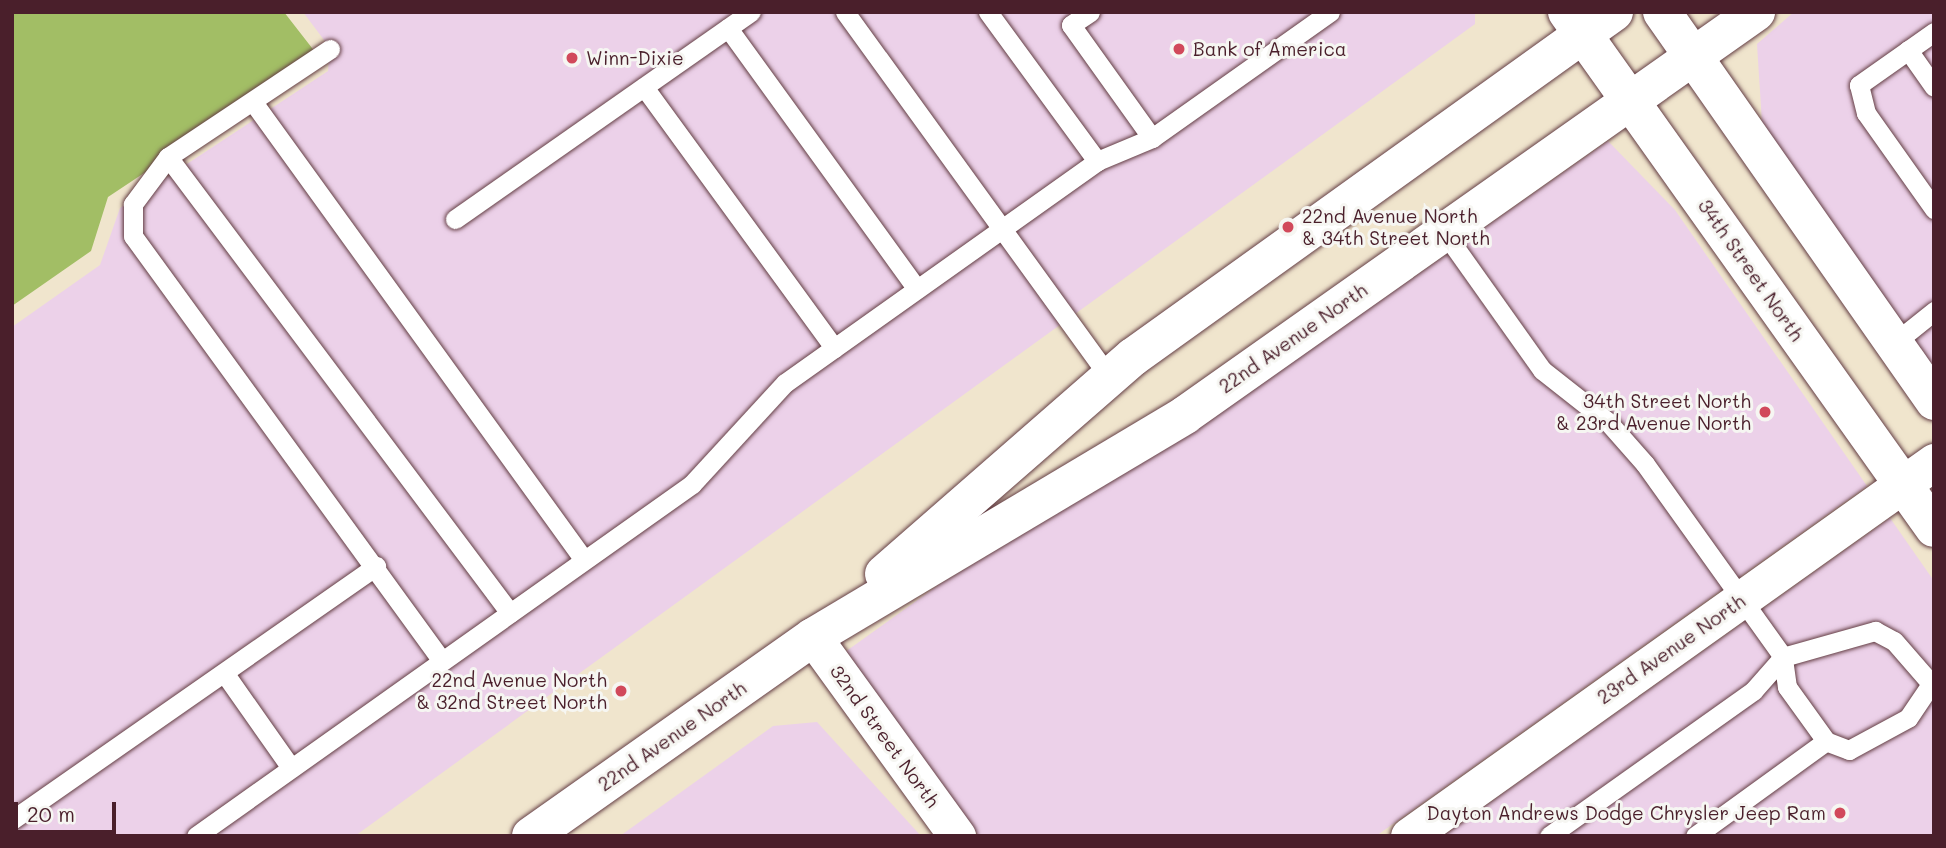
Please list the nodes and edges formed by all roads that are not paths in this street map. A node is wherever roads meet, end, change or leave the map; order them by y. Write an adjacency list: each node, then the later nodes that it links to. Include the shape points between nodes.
1 (751, 12): 10 (lane)
2 (845, 12): 24 (lane)
3 (988, 12): 21 (lane)
4 (1090, 12): 19 (lane, via 1071,25)
5 (1330, 12): 19 (lane)
6 (1614, 12): 9 (main road, 22nd Avenue North)
7 (1662, 12): 14 (main road)
8 (1756, 12): 14 (main road, 22nd Avenue North)
9 (1575, 23): 17 (main road, 34th Street North); 30 (main road, 22nd Avenue North)
10 (728, 28): 15 (lane); 26 (lane)
11 (1934, 32): 13 (lane)
12 (330, 48): 18 (lane)
13 (1909, 50): 16 (lane); 22 (lane, via 1860,85 1866,113)
14 (1694, 56): 17 (main road, 22nd Avenue North); 28 (main road)
15 (644, 87): 23 (lane); 29 (lane)
16 (1934, 87)
17 (1631, 99): 25 (main road, 22nd Avenue North); 33 (main road, 34th Street North)
18 (253, 102): 20 (lane); 35 (lane)
19 (1152, 138): 21 (lane)
20 (168, 157): 36 (lane, via 133,204 133,236); 38 (lane)
21 (1097, 161): 24 (lane)
22 (1934, 209)
23 (455, 219)
24 (1003, 228): 26 (lane); 30 (lane)
25 (1444, 232): 37 (lane, via 1542,370 1608,422 1636,453); 39 (main road, 22nd Avenue North, via 1185,415)
26 (917, 289): 29 (lane)
27 (1934, 311): 28 (lane)
28 (1893, 344): 31 (main road)
29 (834, 348): 35 (lane, via 785,383 692,484)
30 (1109, 377): 39 (main road, 22nd Avenue North)
31 (1934, 401)
32 (1934, 462): 33 (street, 23rd Avenue North)
33 (1903, 484): 34 (main road, 34th Street North); 37 (street, 23rd Avenue North)
34 (1934, 528)
35 (584, 560): 38 (lane)
36 (376, 566): 41 (lane); 42 (lane)
37 (1742, 599): 40 (lane); 50 (street, 23rd Avenue North)
38 (510, 613): 41 (lane)
39 (813, 637): 48 (main road, 22nd Avenue North); 49 (street, 32nd Street North)
40 (1783, 657): 43 (lane, via 1875,631 1894,640); 44 (lane, via 1787,687); 51 (lane, via 1753,691)
41 (442, 661): 45 (lane)
42 (225, 674): 45 (lane); 46 (lane)
43 (1931, 687): 44 (lane, via 1909,718 1868,744 1849,750)
44 (1826, 741): 52 (lane)
45 (291, 768): 47 (lane)
46 (12, 820)
47 (196, 836)
48 (531, 836)
49 (957, 836)
50 (1409, 836)
51 (1549, 836)
52 (1695, 836)

